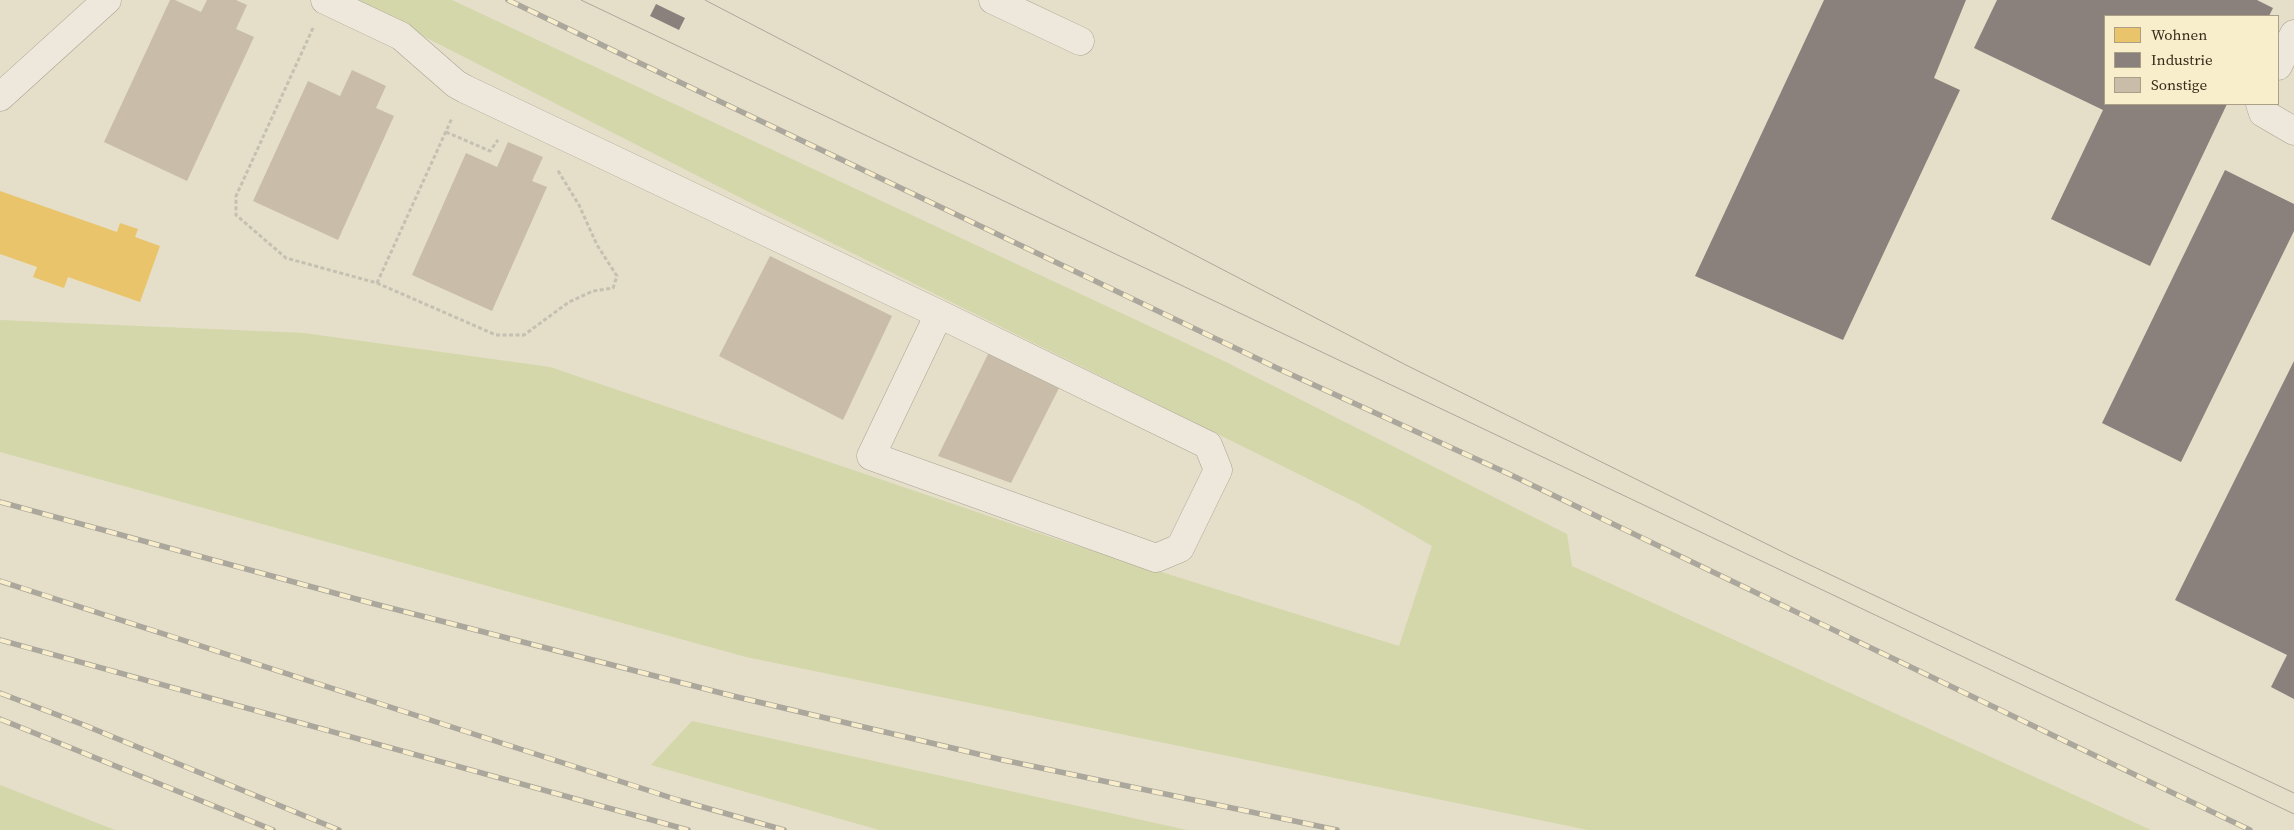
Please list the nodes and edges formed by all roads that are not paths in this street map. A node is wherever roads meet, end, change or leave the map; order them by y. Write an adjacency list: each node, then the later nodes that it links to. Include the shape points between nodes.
1 (106, 0): 7 (street)
2 (326, 0): 10 (street, via 401,36 465,89)
3 (993, 0): 5 (street)
4 (2294, 34): 6 (street)
5 (1080, 41)
6 (2279, 64)
7 (0, 97)
8 (2260, 105): 9 (street, via 2263,113)
9 (2294, 130)
10 (939, 314): 10 (street, via 871,456 1156,558 1180,548 1218,470 1208,445)

